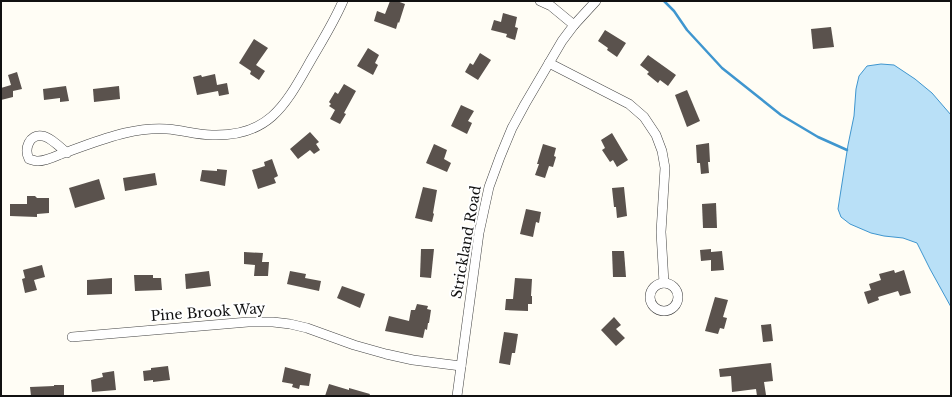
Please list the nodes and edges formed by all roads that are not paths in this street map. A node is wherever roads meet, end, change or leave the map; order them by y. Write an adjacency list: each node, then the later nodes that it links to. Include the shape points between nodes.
1 (343, 1): 6 (street, via 289,99 267,121 247,131 226,136 166,129 136,130)
2 (540, 1): 4 (street, via 551,6)
3 (596, 1): 4 (street, Strickland Road)
4 (574, 25): 5 (street, Strickland Road)
5 (549, 63): 7 (street, via 629,104 644,117 656,134 665,168 661,232); 9 (street, Strickland Road, via 512,128 489,188 479,233)
6 (67, 152)
7 (664, 283)
8 (72, 337): 9 (street, Pine Brook Way, via 273,322 307,328 386,354)
9 (461, 366): 10 (street, Strickland Road)
10 (456, 396)

